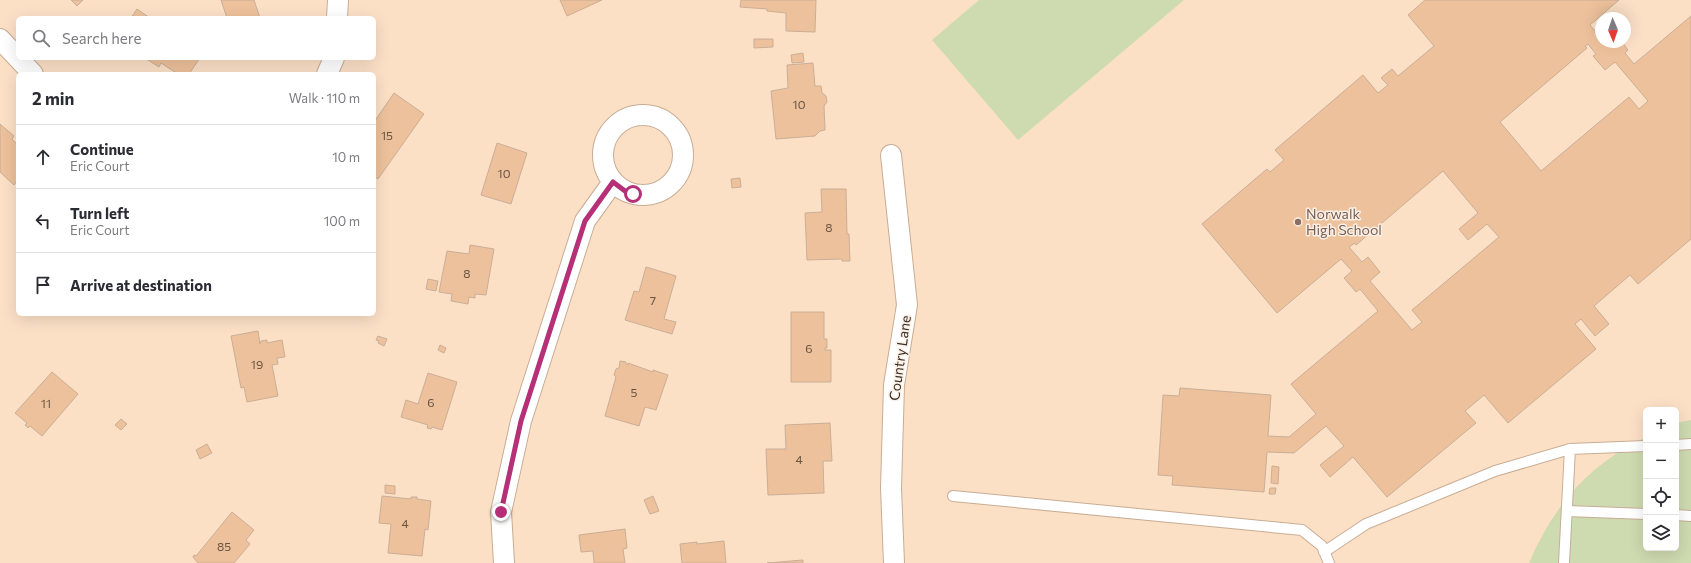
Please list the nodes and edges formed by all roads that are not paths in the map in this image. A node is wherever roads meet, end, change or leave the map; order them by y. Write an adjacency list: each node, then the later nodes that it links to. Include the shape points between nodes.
1 (338, 0): 2 (street)
2 (337, 16)
3 (0, 39): 4 (street)
4 (16, 56)
5 (19, 60): 7 (street)
6 (333, 60): 8 (street)
7 (30, 72)
8 (328, 72)
9 (891, 155): 22 (street, Country Lane, via 907,305 894,385 891,488)
10 (613, 182): 21 (street, via 585,221 521,421 501,512)
11 (1691, 444): 12 (lane)
12 (1679, 445)
13 (1643, 446): 14 (lane)
14 (1570, 450): 16 (lane); 20 (lane, via 1495,471 1366,524)
15 (953, 496): 20 (lane, via 1302,530 1322,546)
16 (1566, 511): 17 (lane); 24 (lane)
17 (1643, 514)
18 (1679, 515): 19 (lane)
19 (1691, 516)
20 (1324, 552): 23 (lane)
21 (504, 563)
22 (894, 563)
23 (1329, 563)
24 (1564, 563)

